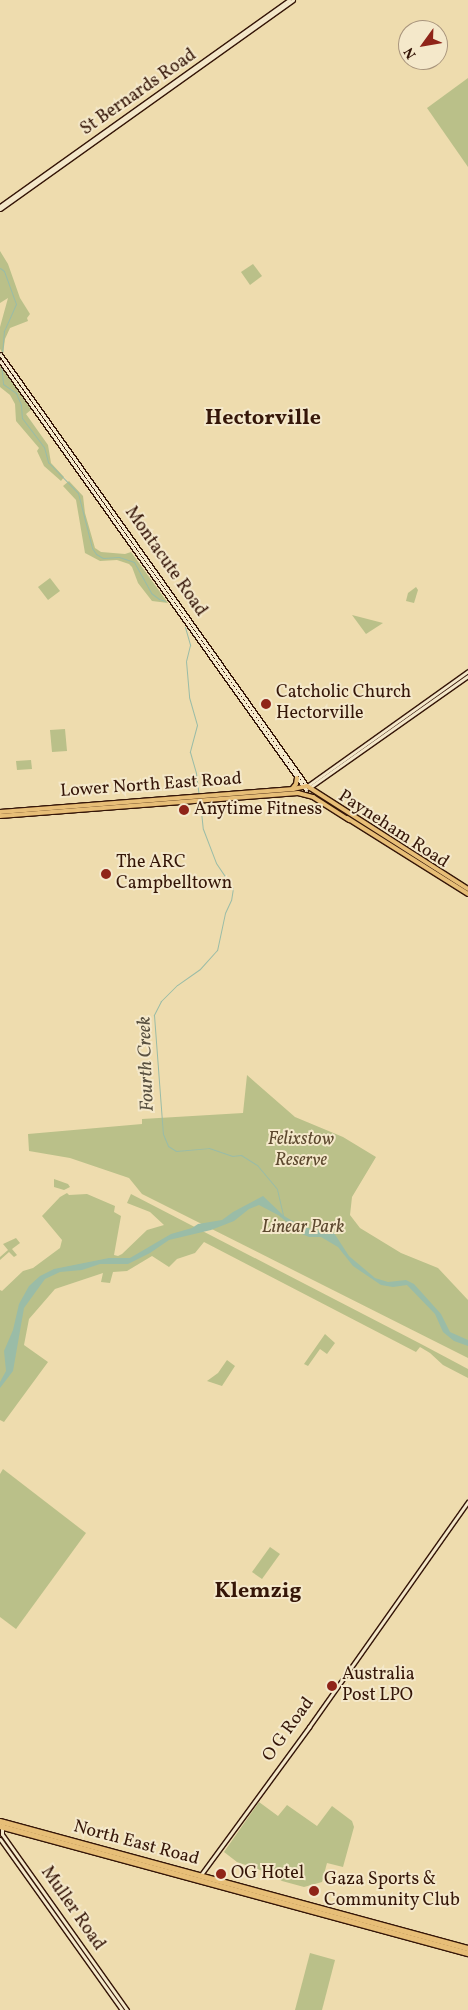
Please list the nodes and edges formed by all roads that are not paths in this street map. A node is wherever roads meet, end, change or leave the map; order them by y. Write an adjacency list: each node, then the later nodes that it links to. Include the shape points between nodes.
1 (289, 0): 3 (main road, St Bernards Road)
2 (293, 0): 3 (main road, St Bernards Road)
3 (0, 208)
4 (1, 359): 5 (main road, Montacute Road); 6 (main road, Montacute Road)
5 (54, 431): 6 (main road); 9 (main road, Montacute Road)
6 (53, 437): 9 (main road, Montacute Road)
7 (468, 671): 10 (main road)
8 (468, 676): 11 (main road)
9 (299, 777): 10 (main road); 12 (main road, Montacute Road); 13 (main road)
10 (315, 780): 12 (main road)
11 (320, 780): 12 (main road); 15 (main road)
12 (306, 788): 13 (main road, Lower North East Road); 14 (main road, Lower North East Road); 15 (main road, Payneham Road); 18 (main road, Payneham Road)
13 (292, 789): 16 (main road, Lower North East Road)
14 (298, 793): 16 (main road, Lower North East Road); 18 (main road, Lower North East Road, via 313,798)
15 (316, 793): 19 (main road, Payneham Road)
16 (199, 798): 17 (main road, Lower North East Road)
17 (0, 814)
18 (349, 820): 20 (main road, Payneham Road)
19 (383, 835): 20 (main road); 21 (main road); 22 (main road, Payneham Road)
20 (378, 838): 21 (main road, Payneham Road)
21 (384, 842): 23 (main road, Payneham Road)
22 (468, 888)
23 (468, 894)
24 (468, 1502): 28 (main road, O G Road)
25 (1, 1824): 27 (main road, Muller Road, via 2,1834); 28 (highway, North East Road)
26 (0, 1838): 27 (main road, Muller Road)
27 (20, 1863): 32 (main road, Muller Road); 33 (main road, Muller Road)
28 (199, 1877): 29 (highway, North East Road)
29 (440, 1943): 30 (highway, North East Road); 31 (highway, North East Road)
30 (468, 1948)
31 (468, 1953)
32 (122, 2010)
33 (127, 2010)

